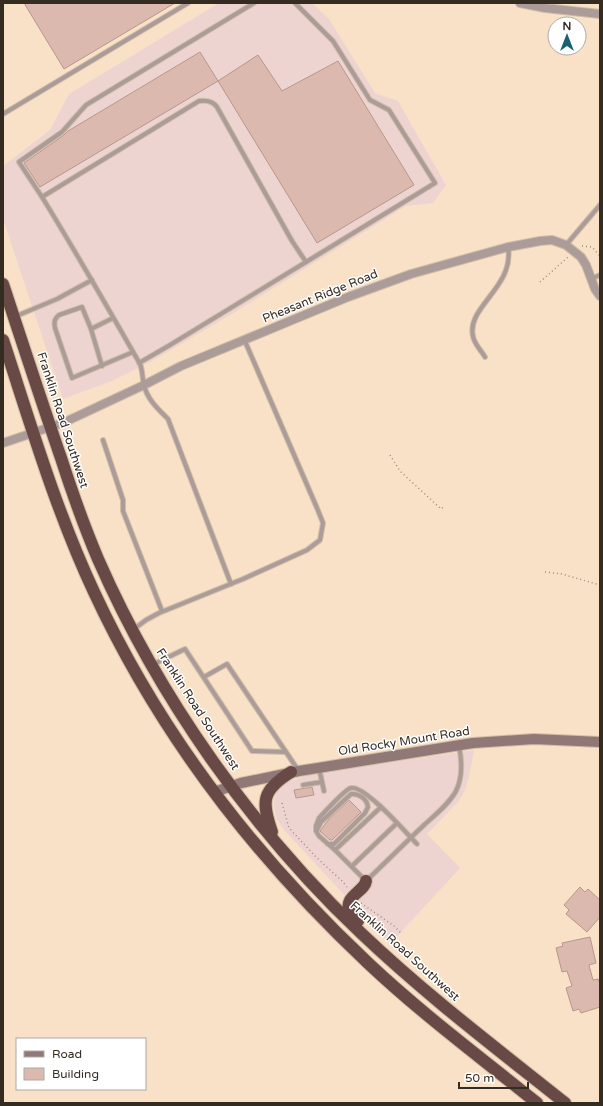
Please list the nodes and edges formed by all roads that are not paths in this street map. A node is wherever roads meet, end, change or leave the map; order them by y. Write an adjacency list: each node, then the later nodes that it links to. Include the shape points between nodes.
1 (188, 3): 6 (lane)
2 (254, 3): 7 (lane, via 86,105 62,132 19,162)
3 (295, 3): 11 (lane, via 333,41 370,100 389,110 435,183)
4 (520, 3): 5 (street)
5 (600, 14)
6 (3, 114)
7 (42, 197): 11 (lane, via 205,100 217,107); 14 (lane)
8 (600, 205): 9 (lane)
9 (566, 245): 10 (street, Pheasant Ridge Road, via 552,240 540,240); 13 (street, Pheasant Ridge Road, via 581,257)
10 (508, 247): 20 (street, Pheasant Ridge Road, via 411,274); 23 (lane, via 510,254 506,273 473,322 472,335)
11 (306, 262): 24 (lane)
12 (600, 275): 13 (lane)
13 (591, 279): 16 (street, Pheasant Ridge Road)
14 (92, 280): 17 (lane, via 57,299); 18 (lane)
15 (3, 284): 17 (highway, Franklin Road Southwest)
16 (600, 296)
17 (14, 317): 27 (highway, Franklin Road Southwest)
18 (114, 318): 19 (lane); 22 (lane)
19 (91, 329): 25 (lane); 25 (lane, via 82,307 59,315 54,322 72,378)
20 (244, 339): 26 (street, Pheasant Ridge Road); 31 (lane, via 323,523 320,540 307,550)
21 (3, 340): 28 (highway)
22 (133, 352): 24 (lane); 25 (lane)
23 (486, 357)
24 (139, 363): 26 (lane)
25 (102, 366)
26 (144, 385): 27 (street, Pheasant Ridge Road); 31 (lane, via 155,406 168,419)
27 (50, 427): 28 (street, Pheasant Ridge Road); 33 (highway, Franklin Road Southwest, via 80,516)
28 (33, 432): 30 (street, Pheasant Ridge Road); 45 (highway, via 66,529 115,634 161,714)
29 (103, 440): 32 (lane, via 124,500 123,511)
30 (3, 443)
31 (231, 584): 32 (lane)
32 (162, 611): 33 (lane)
33 (132, 630): 34 (highway, Franklin Road Southwest)
34 (152, 665): 35 (lane, via 185,649); 43 (highway, Franklin Road Southwest, via 201,745)
35 (204, 677): 38 (lane, via 252,751); 38 (lane, via 227,664)
36 (600, 742): 37 (street, Old Rocky Mount Road, via 534,740)
37 (459, 745): 39 (street, Old Rocky Mount Road); 49 (lane, via 461,769 455,793)
38 (286, 752): 40 (lane)
39 (319, 767): 40 (street, Old Rocky Mount Road); 41 (lane)
40 (295, 771): 43 (street, Old Rocky Mount Road); 50 (highway, via 276,782 265,801 266,817)
41 (322, 782): 42 (lane); 44 (lane)
42 (303, 785)
43 (231, 786): 45 (street, Old Rocky Mount Road); 50 (highway, Franklin Road Southwest)
44 (324, 791)
45 (214, 792): 58 (highway, via 286,880 326,923 369,964)
46 (381, 807): 47 (lane); 48 (lane, via 360,790 350,789 318,820); 53 (lane)
47 (396, 823): 49 (lane); 54 (lane)
48 (317, 834): 51 (lane); 51 (lane, via 322,822 348,795 356,793 365,800 368,805 367,811 335,843)
49 (411, 838): 52 (lane); 55 (lane)
50 (275, 841): 56 (highway, Franklin Road Southwest, via 334,906)
51 (328, 844): 53 (lane)
52 (417, 844)
53 (335, 850): 54 (lane)
54 (352, 866): 55 (lane)
55 (368, 880): 56 (highway, via 351,899 349,910)
56 (384, 954): 57 (highway, Franklin Road Southwest, via 423,989)
57 (541, 1084): 58 (street); 59 (highway, Franklin Road Southwest)
58 (532, 1101)
59 (565, 1103)

